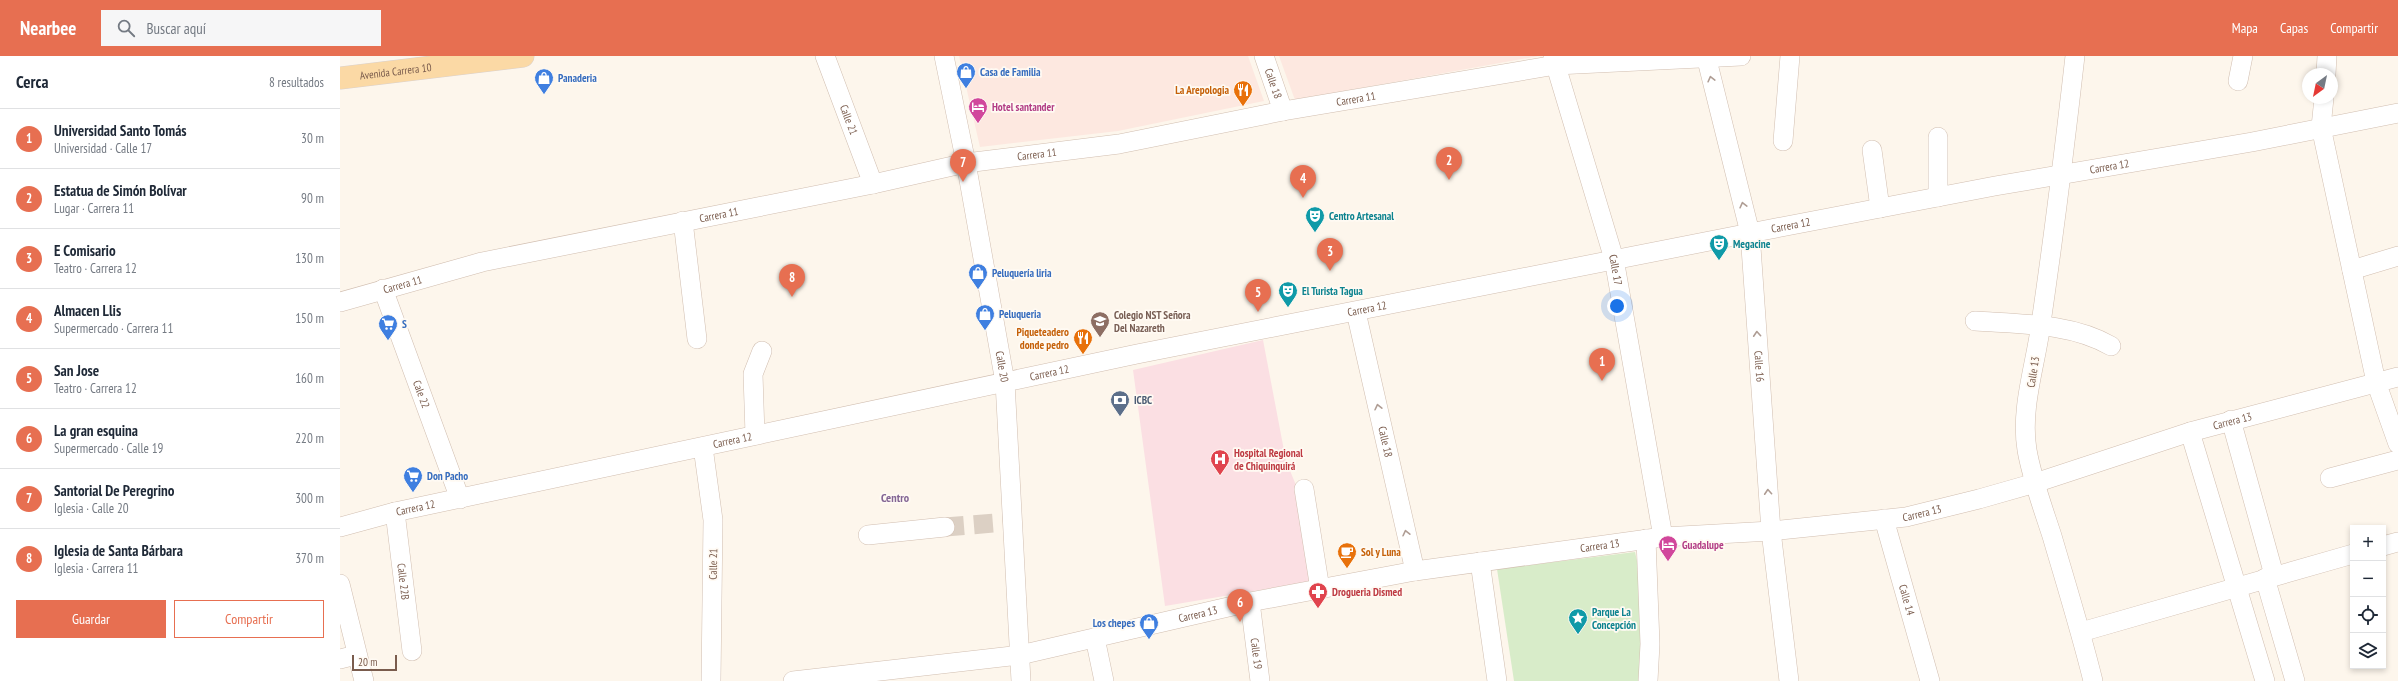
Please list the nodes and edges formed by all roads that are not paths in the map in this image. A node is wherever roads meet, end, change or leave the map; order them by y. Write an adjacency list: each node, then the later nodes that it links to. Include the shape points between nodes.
1 (523, 56): 13 (main road, Avenida Carrera 10)
2 (825, 56): 24 (street, Calle 21)
3 (944, 56): 22 (street, Calle 20)
4 (1264, 56): 16 (street, Calle 18)
5 (1741, 56): 10 (street, Carrera 11)
6 (1790, 56): 20 (street)
7 (2075, 56): 23 (street, Calle 13)
8 (2243, 56): 14 (street)
9 (2327, 56): 12 (street)
10 (1706, 57): 11 (street, Carrera 11); 28 (street, Calle 16, one-way to 10)
11 (1555, 60): 16 (street, Carrera 11); 30 (street, Calle 17)
12 (2326, 68)
13 (340, 78)
14 (2238, 81)
15 (2323, 104): 18 (street)
16 (1283, 112): 22 (street, Carrera 11, via 1119,144)
17 (2398, 113): 18 (street, Carrera 12)
18 (2321, 127): 23 (street, Carrera 12); 31 (street)
19 (1938, 137): 25 (street)
20 (1783, 141)
21 (1872, 150): 26 (street)
22 (966, 163): 24 (street, Carrera 11); 41 (street, Calle 20)
23 (2062, 176): 25 (street, Carrera 12); 36 (street, Calle 13)
24 (873, 184): 27 (street, Carrera 11)
25 (1938, 197): 26 (street, Carrera 12)
26 (1880, 208): 28 (street, Carrera 12)
27 (683, 221): 32 (street, Carrera 11, via 482,262); 37 (street)
28 (1750, 233): 30 (street, Carrera 12); 57 (street, Calle 16, one-way to 28)
29 (2398, 256): 31 (street)
30 (1614, 259): 34 (street, Carrera 12); 59 (street, Calle 17)
31 (2352, 270): 42 (street)
32 (383, 289): 33 (street, Carrera 11); 52 (street, Cale 22)
33 (340, 302)
34 (1356, 312): 41 (street, Carrera 12); 64 (street, Calle 18, one-way to 34)
35 (1975, 321): 36 (street)
36 (2041, 326): 38 (street, via 2095,336); 50 (street, Calle 13, via 2031,374 2026,423 2027,449)
37 (697, 339)
38 (2111, 346)
39 (762, 351): 45 (street, via 753,374)
40 (2398, 377): 42 (street, Carrera 13)
41 (1005, 382): 45 (street, Carrera 12); 73 (street, Calle 20, via 1010,522)
42 (2376, 382): 43 (street, Carrera 13); 46 (street)
43 (2231, 420): 44 (street, Carrera 13); 65 (street)
44 (2190, 432): 50 (street, Carrera 13); 67 (street)
45 (755, 435): 47 (street, Carrera 12)
46 (2398, 444)
47 (703, 448): 52 (street, Carrera 12); 76 (street, Calle 21, via 713,520)
48 (2398, 460): 49 (street)
49 (2330, 478)
50 (2035, 483): 54 (street, Carrera 13, via 1928,512); 70 (street, Calle 13)
51 (1304, 489): 68 (street)
52 (460, 500): 53 (street, Carrera 12)
53 (395, 512): 55 (street, Carrera 12); 72 (street, Calle 22B)
54 (1884, 519): 57 (street, Carrera 13); 84 (street, Calle 14)
55 (340, 527)
56 (945, 527): 58 (street)
57 (1771, 531): 59 (street, Carrera 13); 83 (street, Calle 16)
58 (868, 536)
59 (1655, 538): 63 (street, Carrera 13); 82 (street, Calle 17)
60 (2398, 542): 61 (street)
61 (2386, 545)
62 (2350, 555): 65 (street)
63 (1480, 562): 64 (street, Carrera 13); 81 (street)
64 (1415, 571): 68 (street, Carrera 13)
65 (2270, 576): 67 (street); 87 (street)
66 (340, 584): 74 (street)
67 (2235, 587): 70 (street); 86 (street)
68 (1320, 589): 69 (street, Carrera 13)
69 (1250, 602): 71 (street, Carrera 13); 80 (street, Calle 19)
70 (2081, 632): 85 (street, Calle 13)
71 (1095, 638): 73 (street, Carrera 13); 79 (street)
72 (412, 652)
73 (1020, 655): 77 (street, Carrera 13); 78 (street, Calle 20)
74 (348, 657): 75 (street)
75 (364, 681)
76 (712, 681)
77 (793, 681)
78 (1022, 681)
79 (1104, 681)
80 (1260, 681)
81 (1497, 681)
82 (1648, 681)
83 (1789, 681)
84 (1930, 681)
85 (2093, 681)
86 (2265, 681)
87 (2295, 681)

